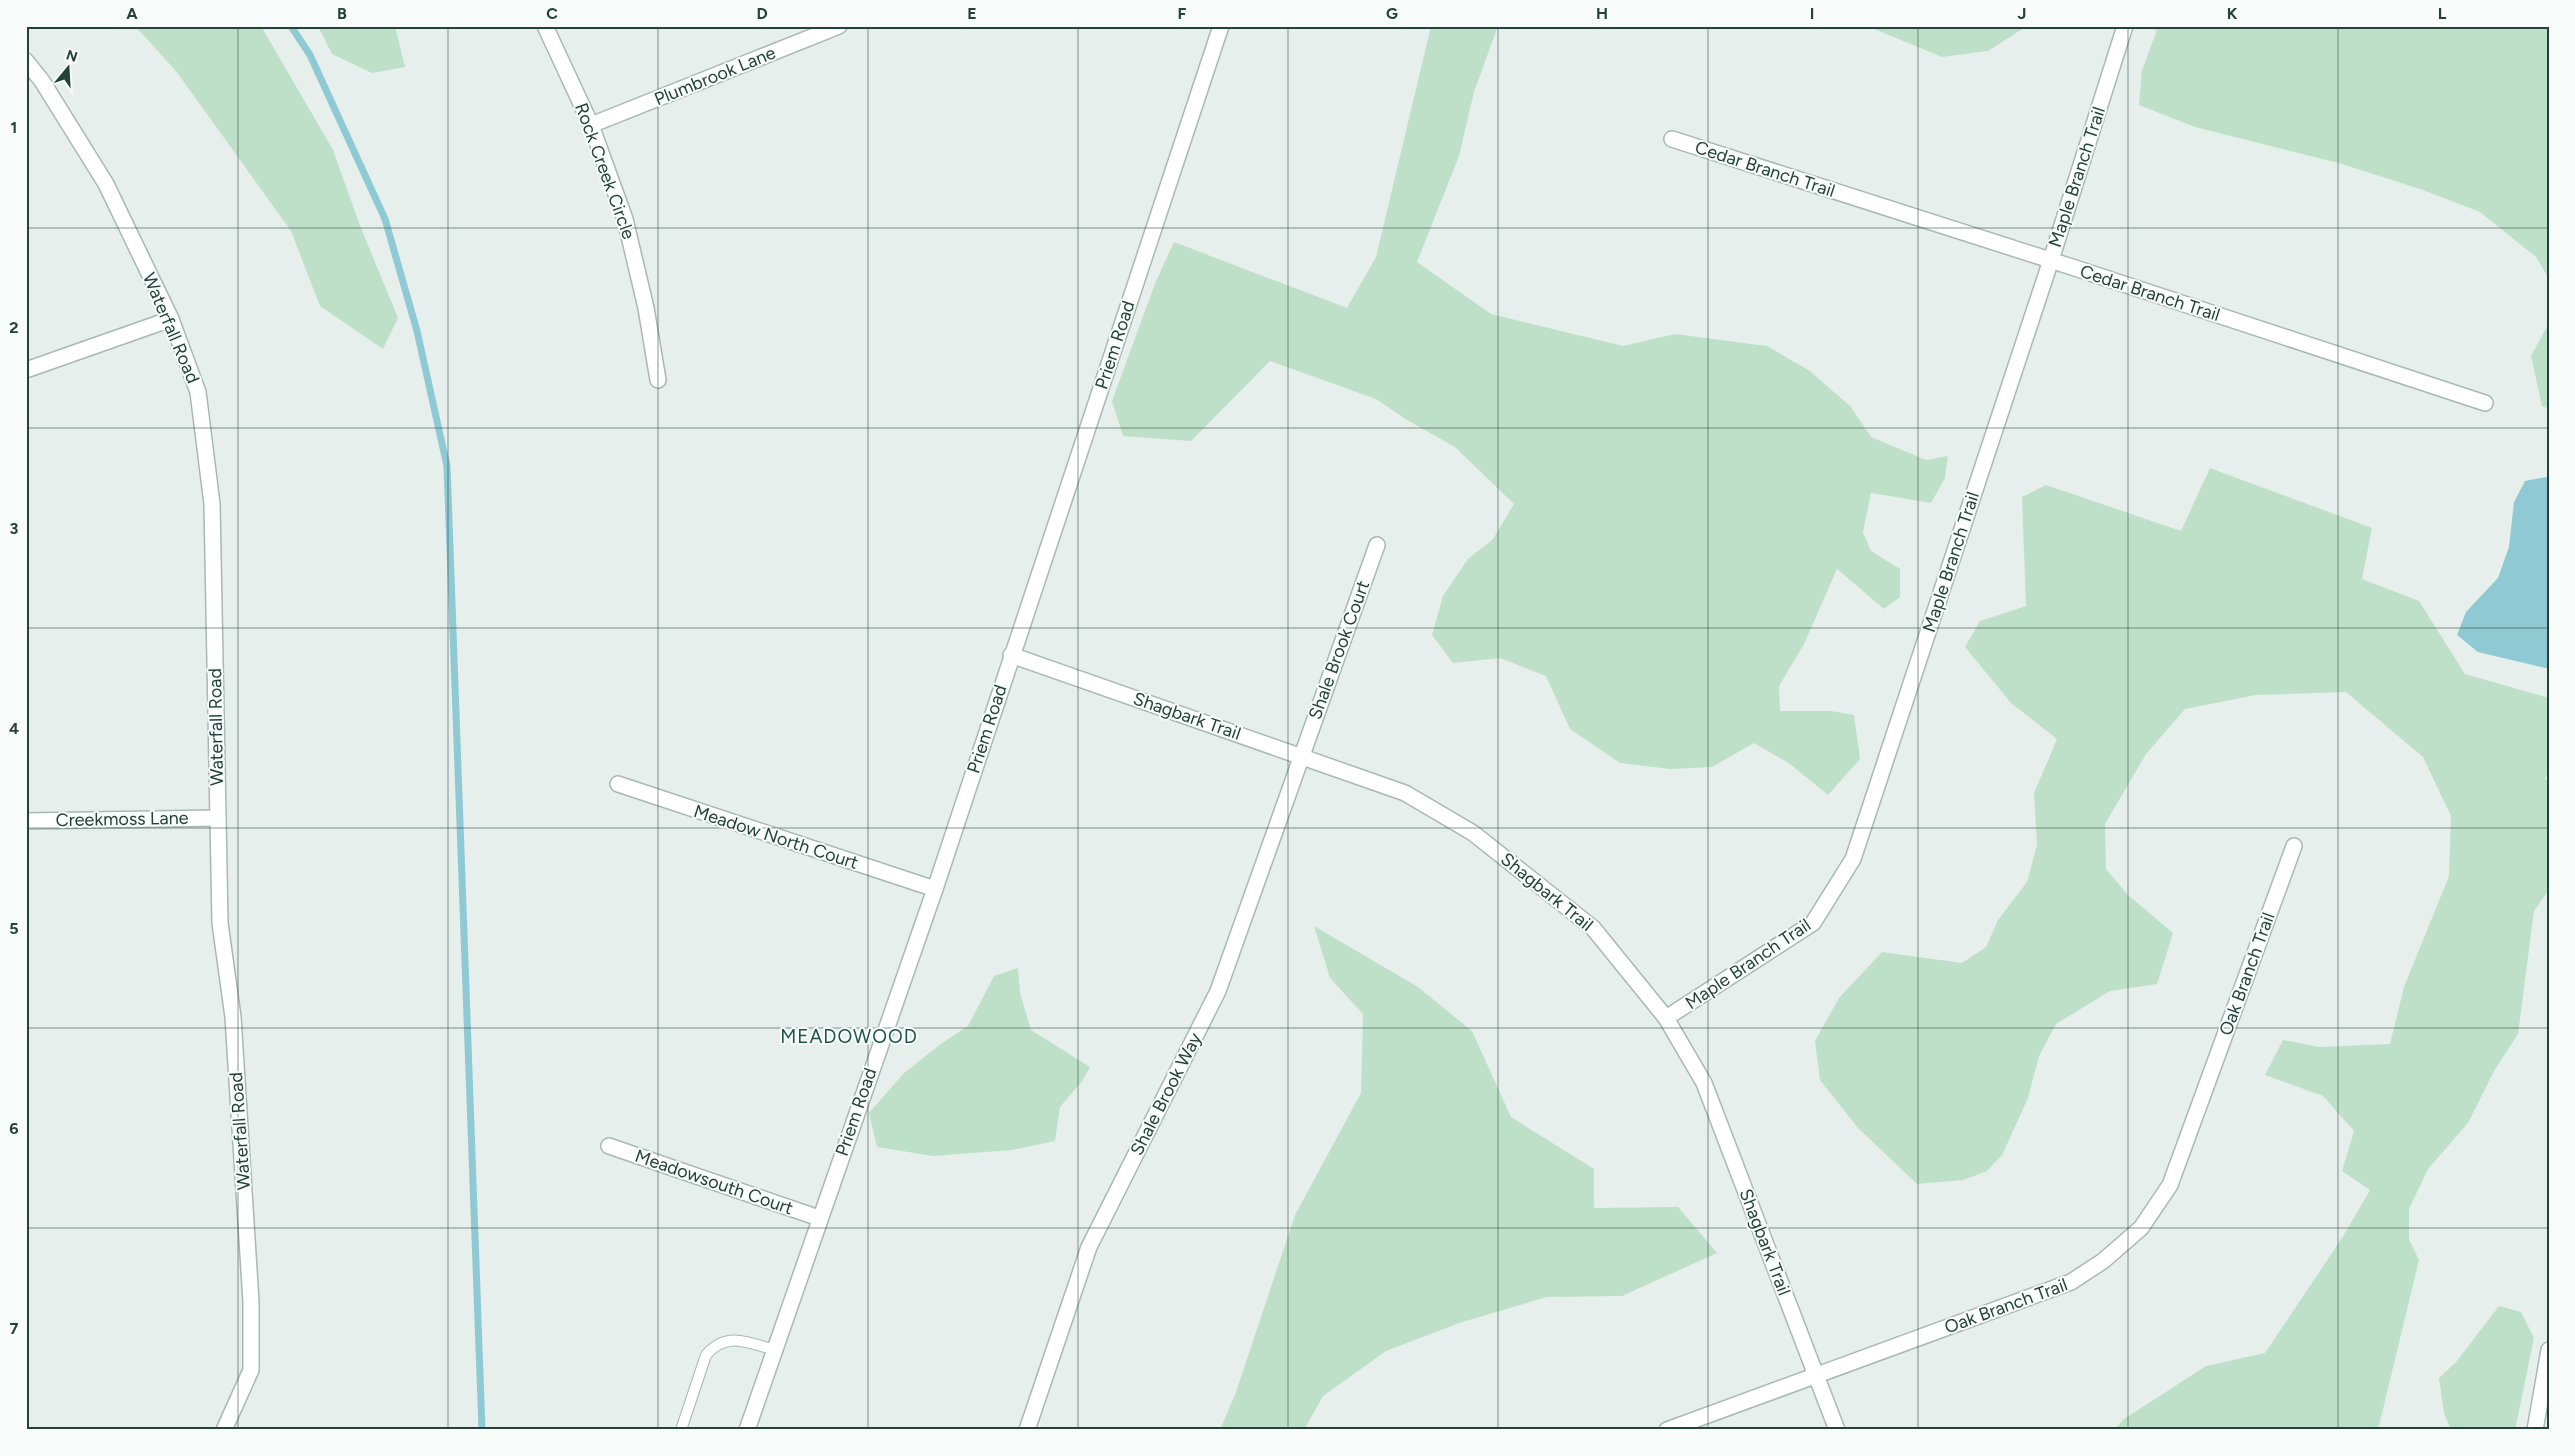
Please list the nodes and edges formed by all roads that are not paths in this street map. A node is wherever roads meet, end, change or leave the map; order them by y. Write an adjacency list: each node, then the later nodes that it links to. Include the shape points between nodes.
1 (545, 26): 6 (street, Rock Creek Circle)
2 (839, 26): 6 (street, Plumbrook Lane)
3 (1221, 26): 14 (street, Priem Road)
4 (2125, 26): 8 (street, Maple Branch Trail)
5 (26, 61): 9 (street, Waterfall Road, via 42,81 106,184)
6 (591, 125): 11 (street, Rock Creek Circle, via 625,218 646,308)
7 (1672, 139): 8 (street, Cedar Branch Trail)
8 (2051, 260): 12 (street, Cedar Branch Trail); 21 (street, Maple Branch Trail, via 1852,859 1813,923)
9 (171, 318): 10 (street); 17 (street, Waterfall Road, via 198,392 212,504)
10 (26, 370)
11 (658, 380)
12 (2485, 403)
13 (1377, 545): 15 (street, Shale Brook Court)
14 (1011, 655): 15 (street, Shagbark Trail); 20 (street, Priem Road)
15 (1301, 756): 21 (street, Shagbark Trail, via 1405,793 1473,833 1593,928); 30 (street, Shale Brook Way, via 1218,991 1089,1247)
16 (618, 784): 20 (street, Meadow North Court)
17 (218, 818): 18 (street, Creekmoss Lane); 27 (street, Waterfall Road, via 220,923 233,1016 251,1302 251,1370)
18 (26, 821)
19 (2294, 846): 26 (street, Oak Branch Trail, via 2170,1185 2141,1228 2103,1261 2071,1282)
20 (935, 889): 23 (street, Priem Road)
21 (1666, 1018): 26 (street, Shagbark Trail, via 1704,1083)
22 (609, 1146): 23 (street, Meadowsouth Court)
23 (819, 1218): 24 (street, Priem Road)
24 (774, 1350): 28 (lane, via 736,1340 724,1340 714,1346 706,1355); 29 (street, Priem Road)
25 (2549, 1350): 33 (street)
26 (1816, 1374): 31 (street, Oak Branch Trail); 32 (street, Shagbark Trail)
27 (224, 1430)
28 (681, 1430)
29 (747, 1430)
30 (1028, 1430)
31 (1667, 1430)
32 (1837, 1430)
33 (2535, 1430)

